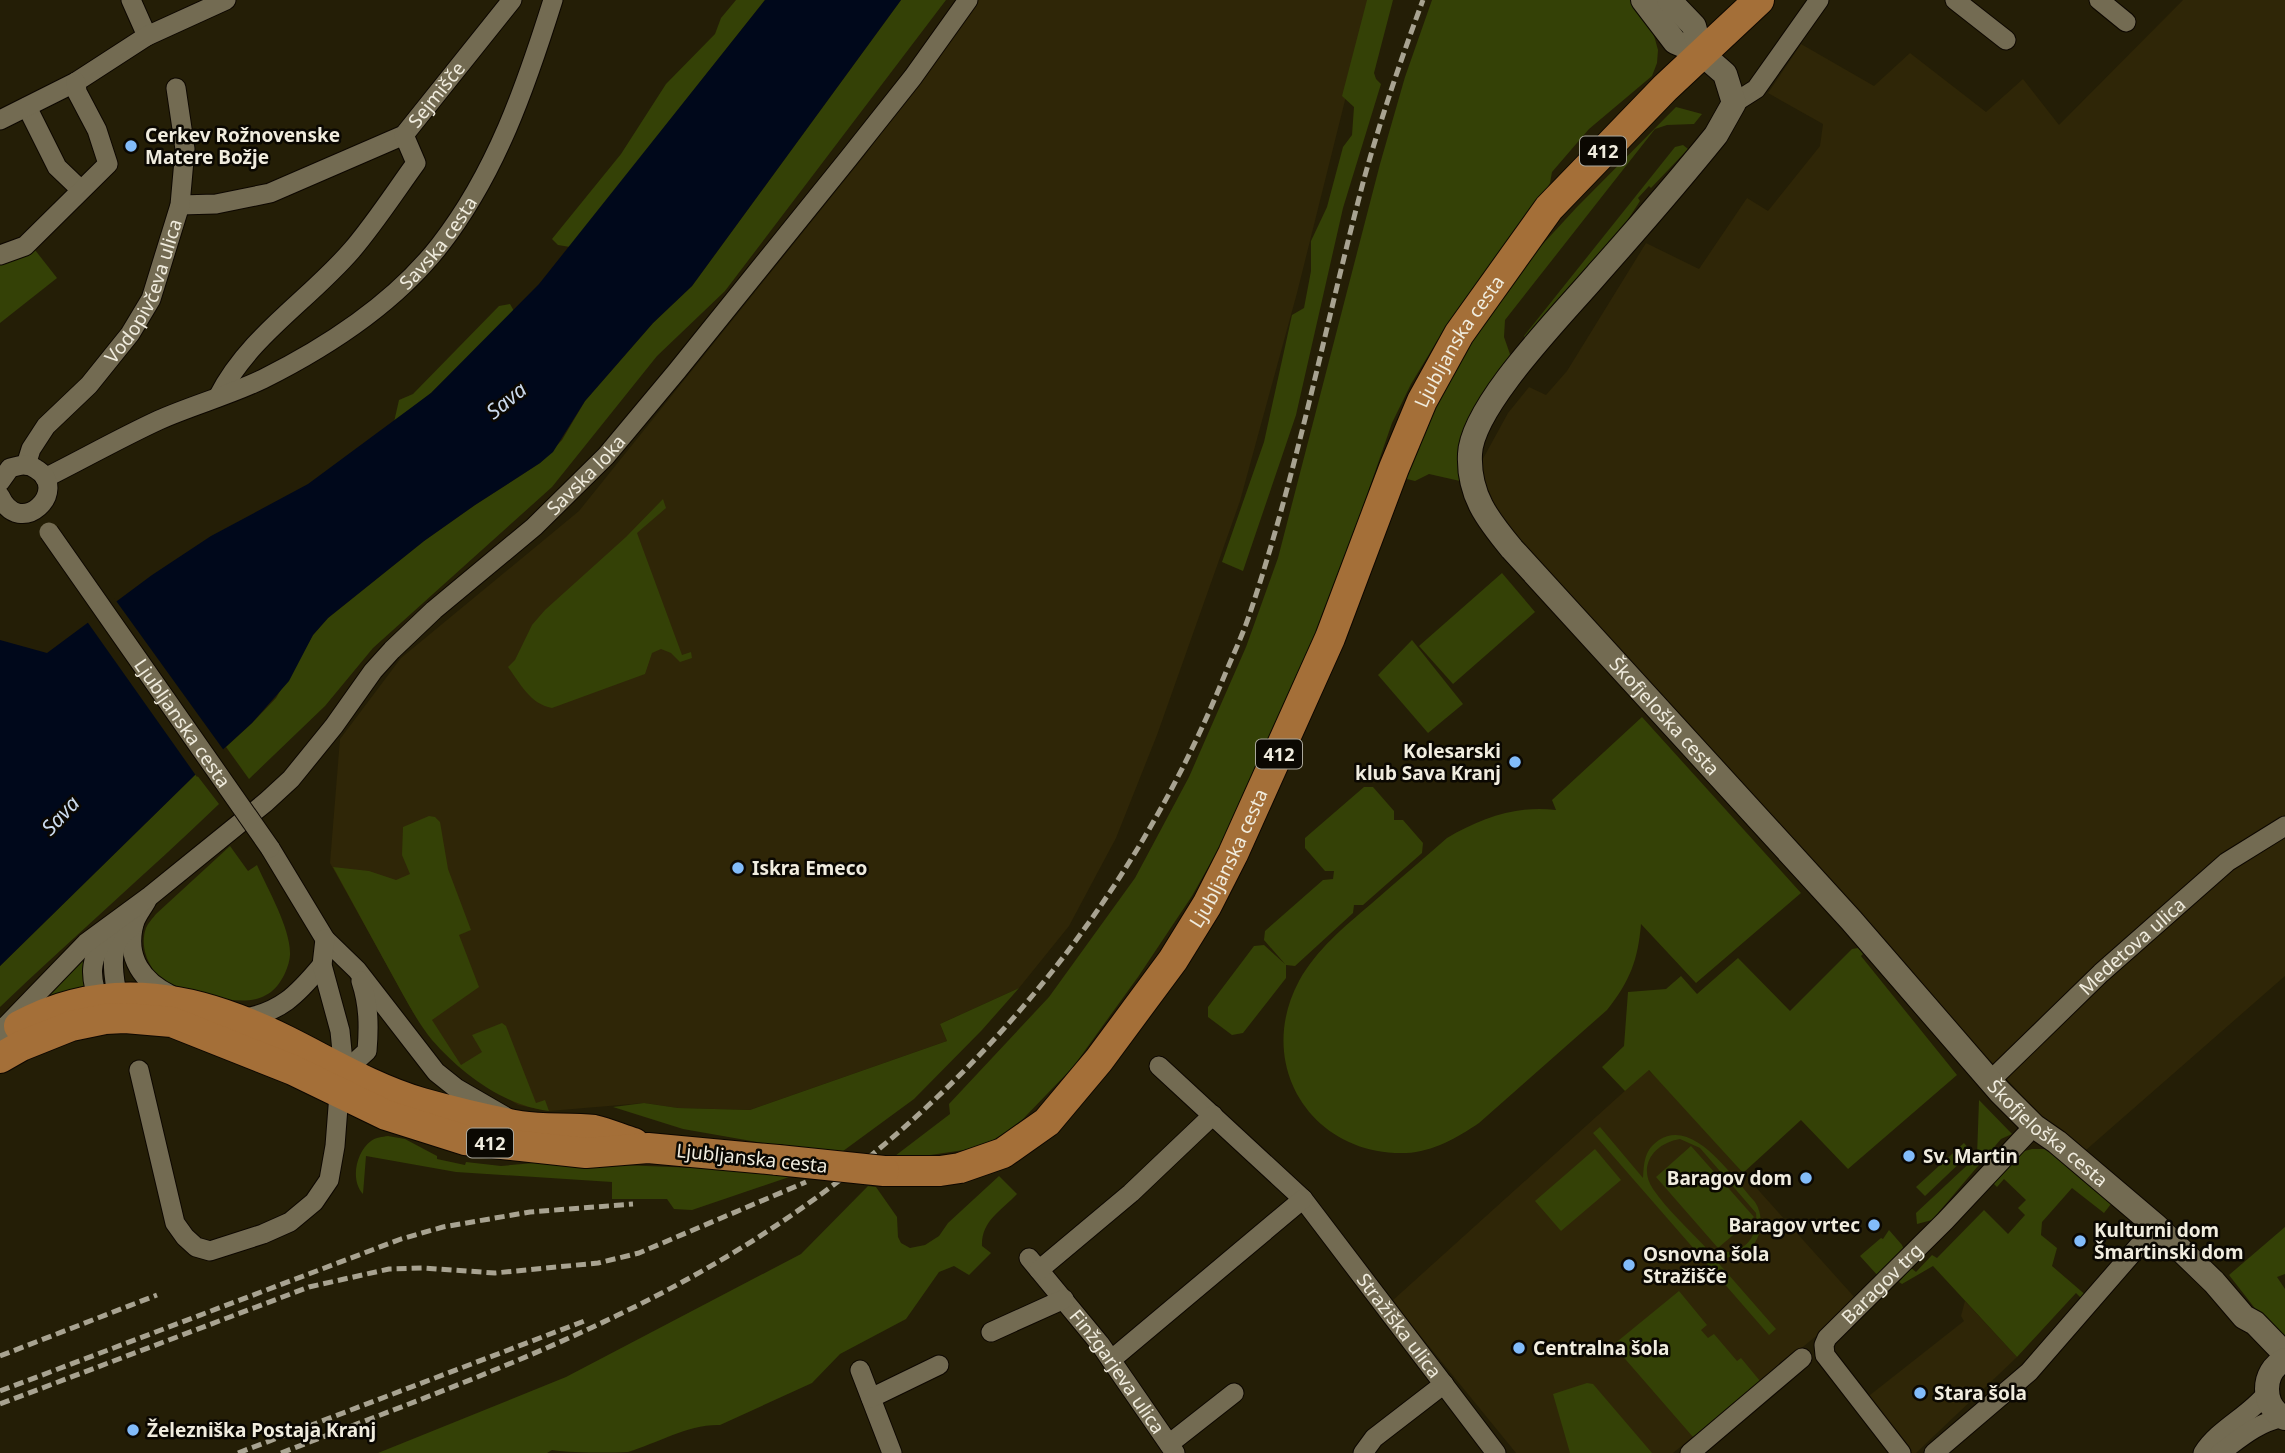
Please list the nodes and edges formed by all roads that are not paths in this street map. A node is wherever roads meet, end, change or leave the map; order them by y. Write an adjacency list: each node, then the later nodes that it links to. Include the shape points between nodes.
1 (131, 0): 14 (street)
2 (512, 0): 22 (street, Sejmišče)
3 (553, 0): 26 (street, Savska cesta, via 510,124 480,185 441,245 410,279 353,326 261,380)
4 (968, 0): 33 (street, Savska loka, via 856,149 606,456 534,527 392,650 291,779)
5 (1643, 0): 16 (street, via 1675,42)
6 (1669, 0): 16 (street, via 1694,26)
7 (1741, 0): 16 (main road, Ljubljanska cesta / 412, via 1721,20)
8 (1759, 0): 16 (main road, Ljubljanska cesta / 412)
9 (1819, 0): 19 (street, via 1756,89)
10 (1955, 0): 15 (street)
11 (2099, 0): 13 (street)
12 (223, 1): 14 (street)
13 (2126, 22)
14 (147, 36): 17 (street)
15 (2006, 40)
16 (1700, 53): 19 (street, via 1725,74); 51 (main road, Ljubljanska cesta / 412, bridge, via 1549,208 1459,334 1422,401 1331,638 1208,905 1133,1014 1047,1122 1003,1153 940,1171 884,1171)
17 (76, 82): 20 (street); 23 (street, via 108,164)
18 (176, 88): 24 (street, Vodopivčeva ulica, via 185,149)
19 (1734, 103): 46 (street, Škofjeloška cesta, via 1716,135 1488,408 1470,453 1477,498 1486,518 1512,549 1851,920)
20 (27, 107): 21 (street); 23 (street, via 57,167)
21 (0, 120)
22 (404, 135): 24 (street, Sejmišče, via 270,192 226,202); 26 (street, via 416,163 352,250 268,329 229,376)
23 (80, 189): 25 (street, via 25,246)
24 (180, 205): 27 (street, Vodopivčeva ulica, via 151,299 89,385 46,426)
25 (0, 255)
26 (218, 397): 28 (street, Savska cesta, via 160,419)
27 (26, 465): 28 (street); 29 (street, via 10,468)
28 (45, 478): 31 (street, via 48,493)
29 (0, 481)
30 (0, 498): 31 (street, via 19,513)
31 (34, 511): 36 (street, Ljubljanska cesta, bridge, via 270,848)
32 (2285, 826): 46 (street, Medetova ulica, via 2227,862 2101,973)
33 (149, 896): 34 (street, Savska loka); 35 (street)
34 (113, 923): 40 (street, via 94,953 92,969); 42 (street, Savska loka, via 86,943)
35 (134, 924): 39 (street, via 134,961 141,973 154,987); 40 (street, via 118,940)
36 (325, 939): 37 (street); 38 (street, Ljubljanska cesta)
37 (322, 965): 41 (street, via 293,997 274,1010); 47 (street, via 340,1031)
38 (357, 970): 47 (street, via 369,1024 367,1051); 49 (street, Ljubljanska cesta, via 436,1072)
39 (188, 1004): 40 (main road, 412, via 156,998); 41 (main road, 412)
40 (111, 1008): 42 (main road, 412, via 65,1005); 43 (main road, Ljubljanska cesta / 412); 47 (main road, Ljubljanska cesta / 412, via 172,1022 293,1070)
41 (240, 1019): 47 (main road, 412, via 288,1041)
42 (0, 1034)
43 (0, 1058)
44 (1159, 1066): 48 (street, Stražiška ulica)
45 (139, 1070): 47 (street, via 175,1223 196,1247 210,1251 290,1222 314,1202 329,1180)
46 (1990, 1081): 50 (street, Škofjeloška cesta)
47 (342, 1083): 49 (main road, 412); 51 (main road, Ljubljanska cesta / 412, via 386,1115 465,1140 586,1153)
48 (1213, 1115): 52 (street, Stražiška ulica); 54 (street, Finžgarjeva ulica, via 1131,1193 1034,1264)
49 (522, 1126): 51 (main road, Ljubljanska cesta / 412, via 595,1130)
50 (2034, 1126): 53 (street, Škofjeloška cesta); 72 (street, Baragov trg, via 1824,1345 1825,1355)
51 (648, 1148)
52 (1303, 1199): 59 (street); 63 (street, Stražiška ulica)
53 (2157, 1226): 55 (street, Škofjeloška cesta); 73 (street, via 2029,1372)
54 (1064, 1300): 56 (street, Finžgarjeva ulica); 59 (street, Finžgarjeva ulica)
55 (2244, 1317): 57 (street, Škofjeloška cesta); 62 (street, Škofjeloška cesta)
56 (991, 1332)
57 (2285, 1354)
58 (1802, 1359): 71 (street)
59 (1111, 1360): 67 (street, Finžgarjeva ulica)
60 (939, 1365): 65 (street)
61 (860, 1370): 65 (street)
62 (2274, 1376): 66 (street, Škofjeloška cesta, via 2274,1412); 74 (street, via 2246,1416 2210,1442)
63 (1444, 1384): 69 (street, via 1374,1438); 70 (street, Stražiška ulica)
64 (1234, 1393): 67 (street, Finžgarjeva ulica)
65 (870, 1398): 68 (street)
66 (2283, 1418): 75 (street, via 2255,1428)
67 (1172, 1448)
68 (891, 1453)
69 (1363, 1453)
70 (1496, 1453)
71 (1690, 1453)
72 (1901, 1453)
73 (1934, 1453)
74 (2203, 1453)
75 (2220, 1453)

